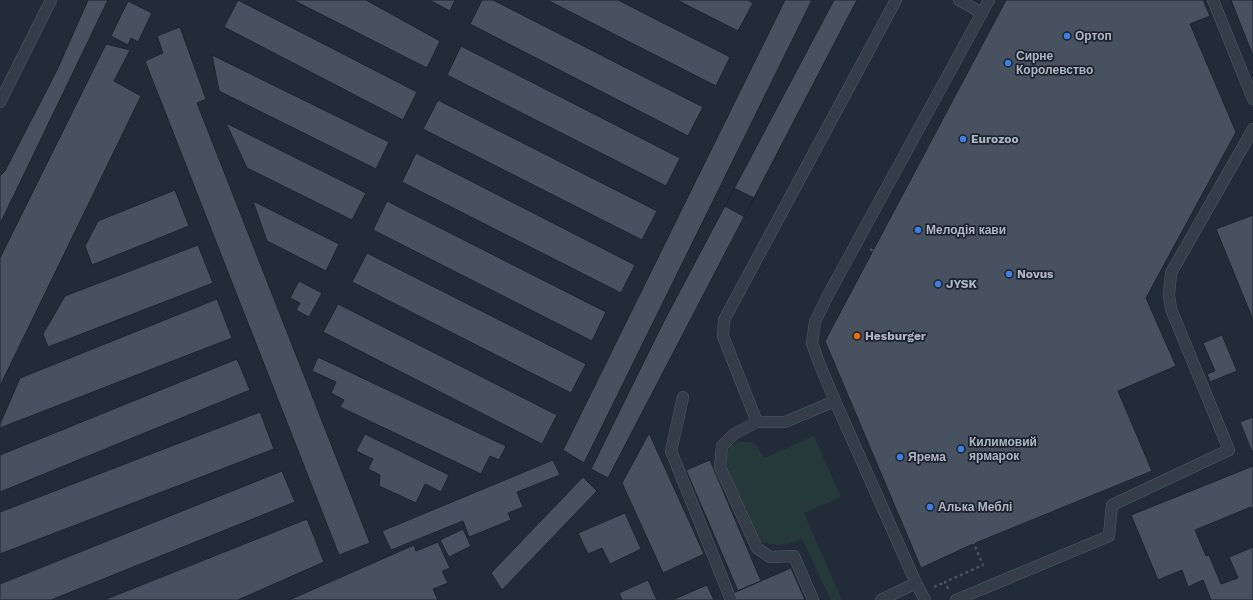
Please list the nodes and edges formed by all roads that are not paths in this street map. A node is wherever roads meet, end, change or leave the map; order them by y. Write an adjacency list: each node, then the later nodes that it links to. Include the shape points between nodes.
1 (50, 0): 8 (lane)
2 (896, 0): 12 (lane, via 724,320 723,336)
3 (959, 0): 6 (lane)
4 (989, 0): 6 (lane)
5 (1214, 0): 7 (lane)
6 (982, 13): 11 (lane, via 814,322 812,343)
7 (1253, 99)
8 (0, 102)
9 (1253, 129): 14 (lane, via 1171,273 1169,295 1171,309 1229,450 1112,505 1109,536)
10 (684, 397): 15 (lane, via 671,451)
11 (835, 401): 12 (lane, via 785,422); 13 (lane)
12 (757, 422): 16 (lane, via 734,434 722,446 720,467 757,548 770,557 794,556)
13 (916, 583): 17 (lane); 18 (lane)
14 (953, 597)
15 (731, 600)
16 (813, 600)
17 (880, 600)
18 (925, 600)

